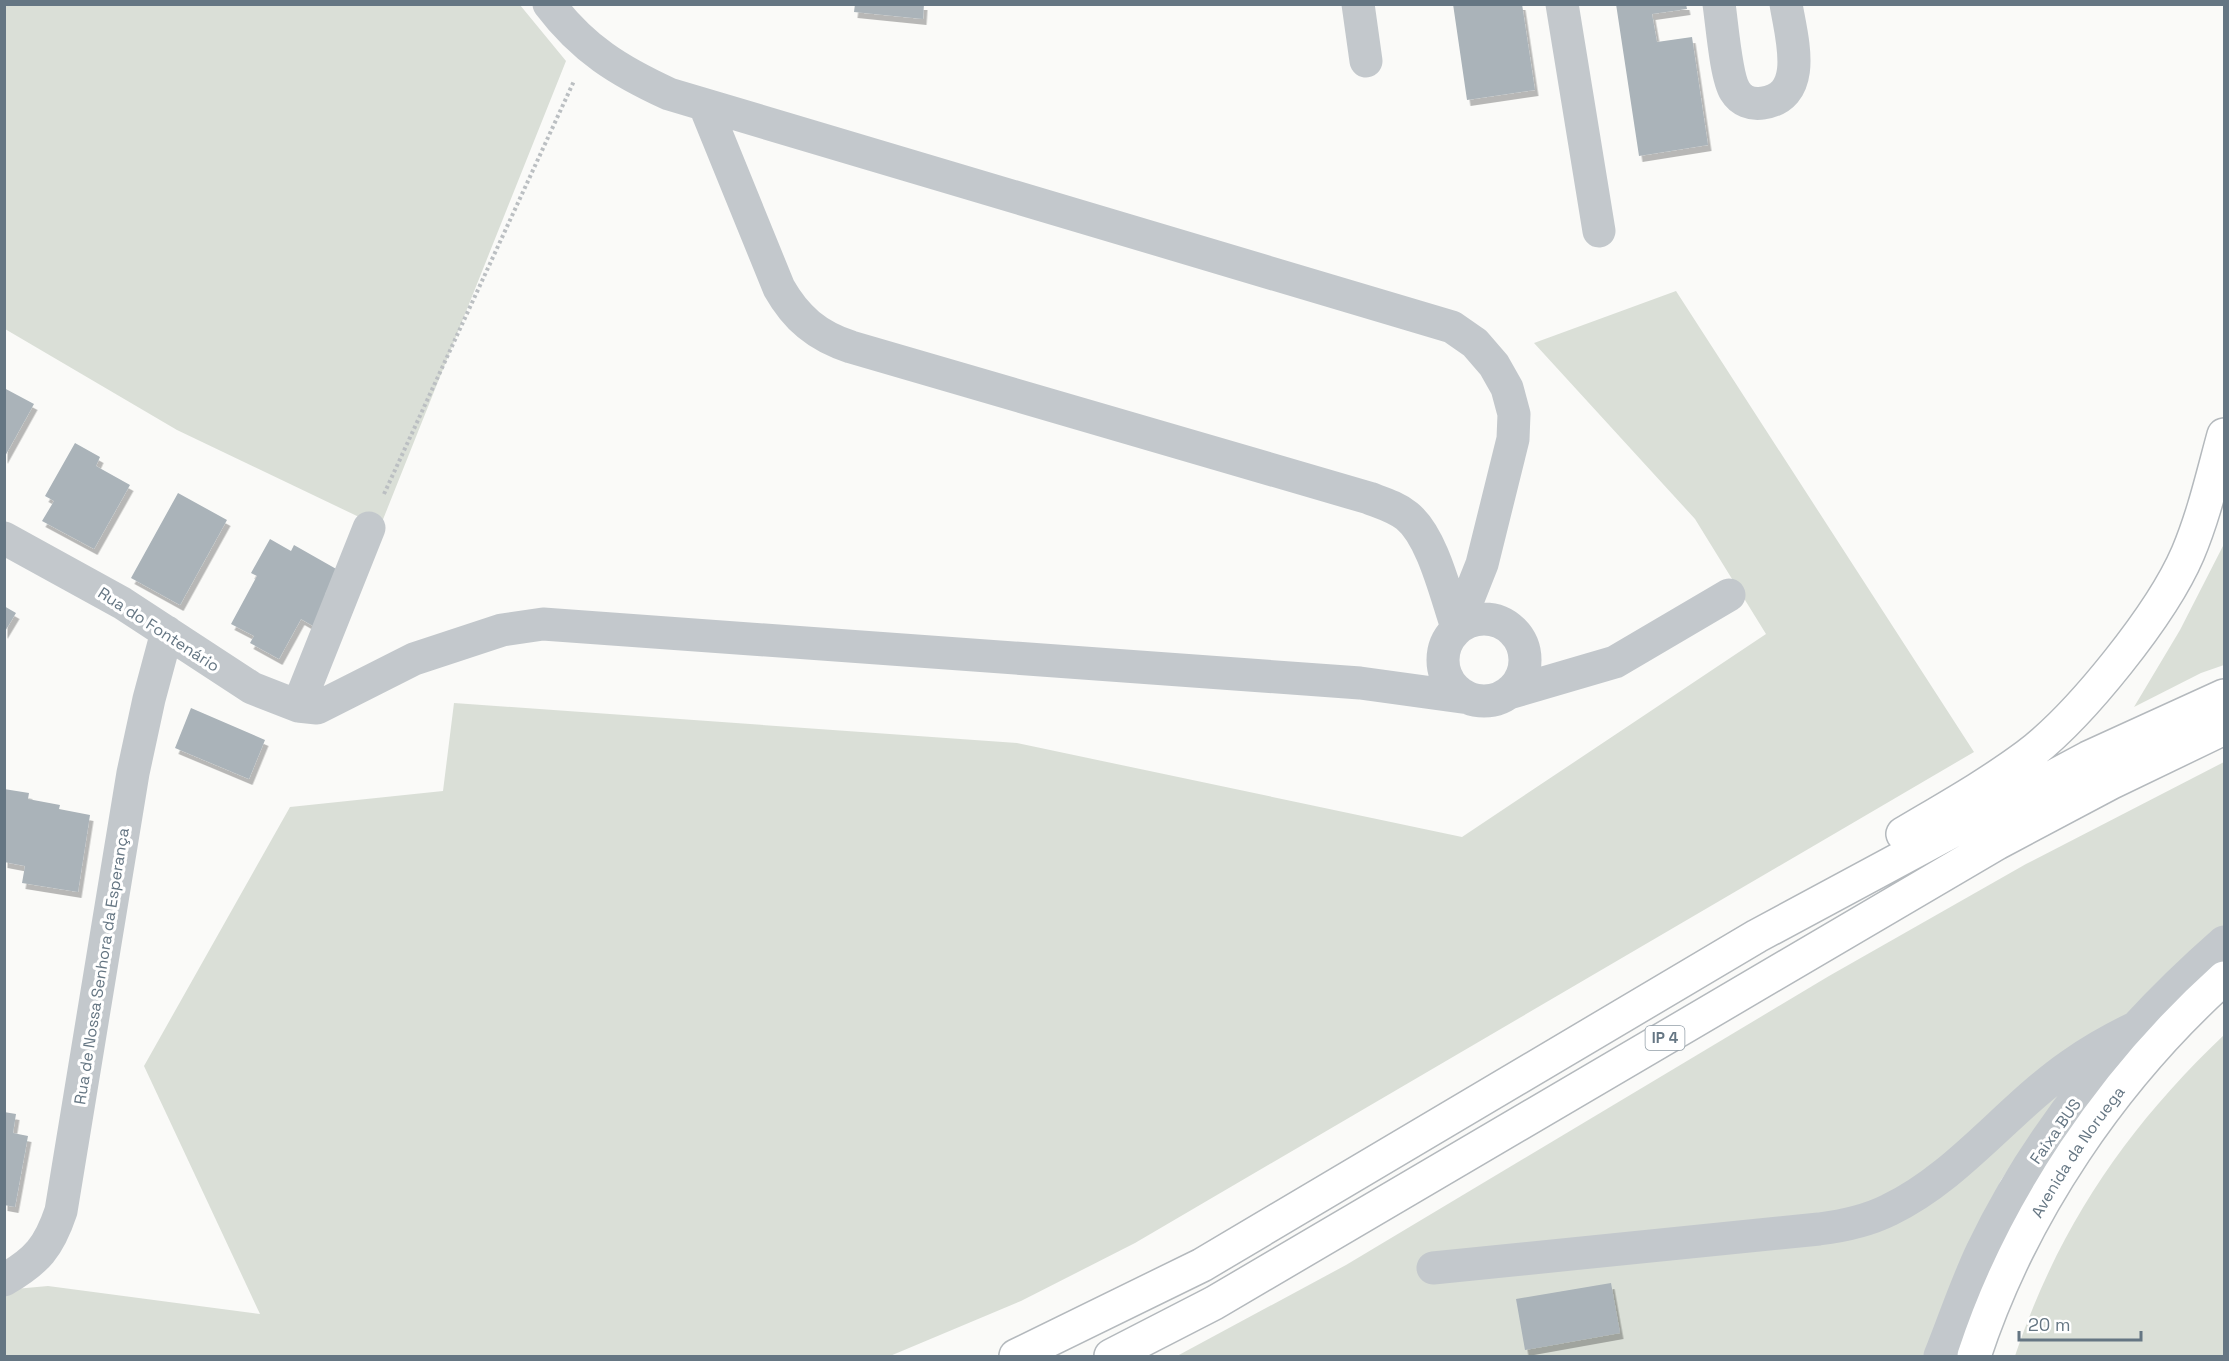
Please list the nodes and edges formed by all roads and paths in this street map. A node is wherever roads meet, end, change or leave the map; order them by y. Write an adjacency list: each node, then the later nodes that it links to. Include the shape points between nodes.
1 (549, 4): 6 (street)
2 (1358, 4): 7 (street)
3 (1562, 4): 9 (street)
4 (1719, 4): 5 (street, via 1734,91 1745,101 1756,104 1777,100 1794,77)
5 (1786, 4)
6 (590, 48): 8 (street, via 624,74); 11 (path)
7 (1366, 61)
8 (705, 106): 13 (street, via 1452,327 1475,343 1494,365 1507,388 1514,414 1513,439); 17 (street, via 779,288 809,327 851,347 1369,498 1397,510 1423,536)
9 (1599, 231)
10 (2224, 435): 25 (main road, via 2187,555 2150,618 2074,712 2003,774 1833,877)
11 (369, 528): 23 (street)
12 (4, 538): 15 (street, Rua do Fontenário)
13 (1482, 564): 16 (street, via 1493,599); 17 (street)
14 (1729, 595): 18 (street, via 1634,653)
15 (167, 632): 23 (street, Rua do Fontenário, via 236,679 274,698); 30 (street, Rua de Nossa Senhora da Esperança, via 133,773 61,1211 41,1254)
16 (1515, 635): 17 (street, via 1482,618); 18 (street, via 1555,666); 20 (street, via 1524,671)
17 (1450, 639): 19 (street, via 1393,677); 22 (street, via 1443,666 1447,679 1456,691)
18 (1577, 673): 20 (street)
19 (1360, 683): 22 (street); 23 (street, via 543,624 502,630 414,659)
20 (1509, 693): 22 (street, via 1497,700)
21 (2224, 696): 25 (main road, IP 4, via 2088,758)
22 (1469, 698)
23 (308, 707)
24 (2224, 728): 32 (main road, IP 4, via 1997,843 1234,1291)
25 (1757, 936): 31 (main road, IP 4, via 1202,1265)
26 (2224, 942): 28 (street, Faixa BUS)
27 (2213, 989): 28 (street); 34 (main road, Avenida da Noruega, via 2134,1074 2046,1195 2012,1262)
28 (2139, 1024): 29 (street, via 2070,1066 1910,1199 1867,1220 1819,1229); 33 (street, Faixa BUS, via 2070,1107 2021,1180 1982,1251)
29 (1433, 1268)
30 (4, 1280)
31 (1016, 1356)
32 (1111, 1356)
33 (1940, 1356)
34 (1974, 1356)

